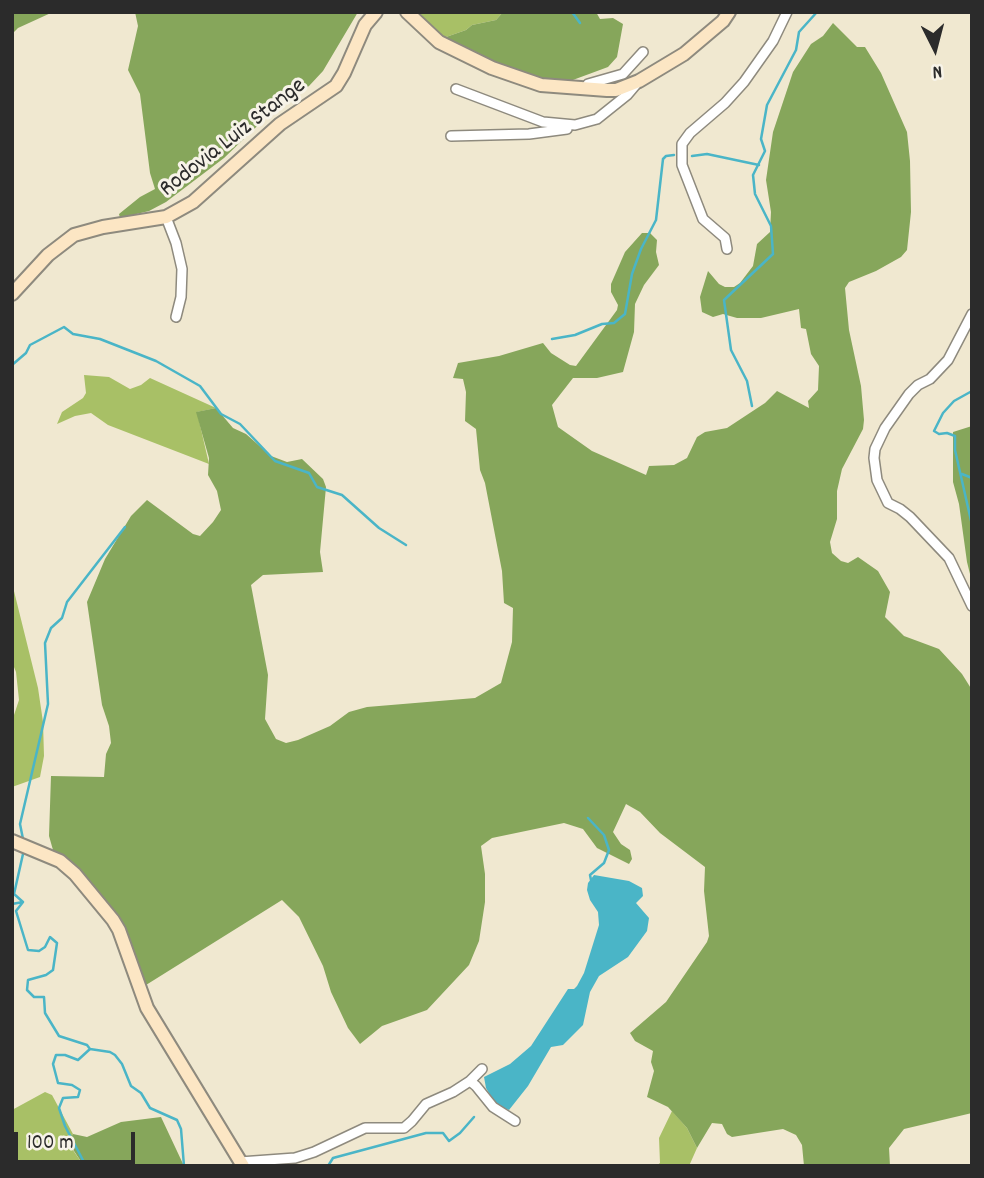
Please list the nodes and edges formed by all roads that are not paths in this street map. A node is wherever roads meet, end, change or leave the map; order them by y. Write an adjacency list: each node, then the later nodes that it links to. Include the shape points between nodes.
1 (376, 12): 11 (street, Rodovia Luiz Stange, via 336,86 280,124 193,202)
2 (407, 12): 8 (street, via 439,42 468,58 526,81)
3 (729, 12): 6 (street, via 691,48)
4 (786, 12): 12 (street, via 773,41 744,82 682,144 682,165 703,219 725,237)
5 (643, 52): 8 (street, via 623,74 588,84)
6 (639, 81): 8 (street, via 616,90); 9 (street, via 597,119)
7 (457, 89): 9 (street, via 543,122)
8 (585, 90)
9 (575, 125): 10 (street, via 554,132)
10 (451, 135)
11 (166, 217): 13 (street, Rodovia Luiz Stange, via 74,235); 15 (street, via 182,269)
12 (727, 248)
13 (12, 294)
14 (972, 314): 16 (street, via 948,360 909,394 885,428 874,458 877,480 888,503 911,517 949,558)
15 (176, 317)
16 (972, 606)
17 (12, 841): 21 (street, via 60,861 113,920 147,1008)
18 (482, 1069): 19 (street)
19 (470, 1081): 20 (street, via 493,1107); 21 (street, via 426,1104 404,1128 374,1126 295,1158)
20 (515, 1121)
21 (241, 1164)

